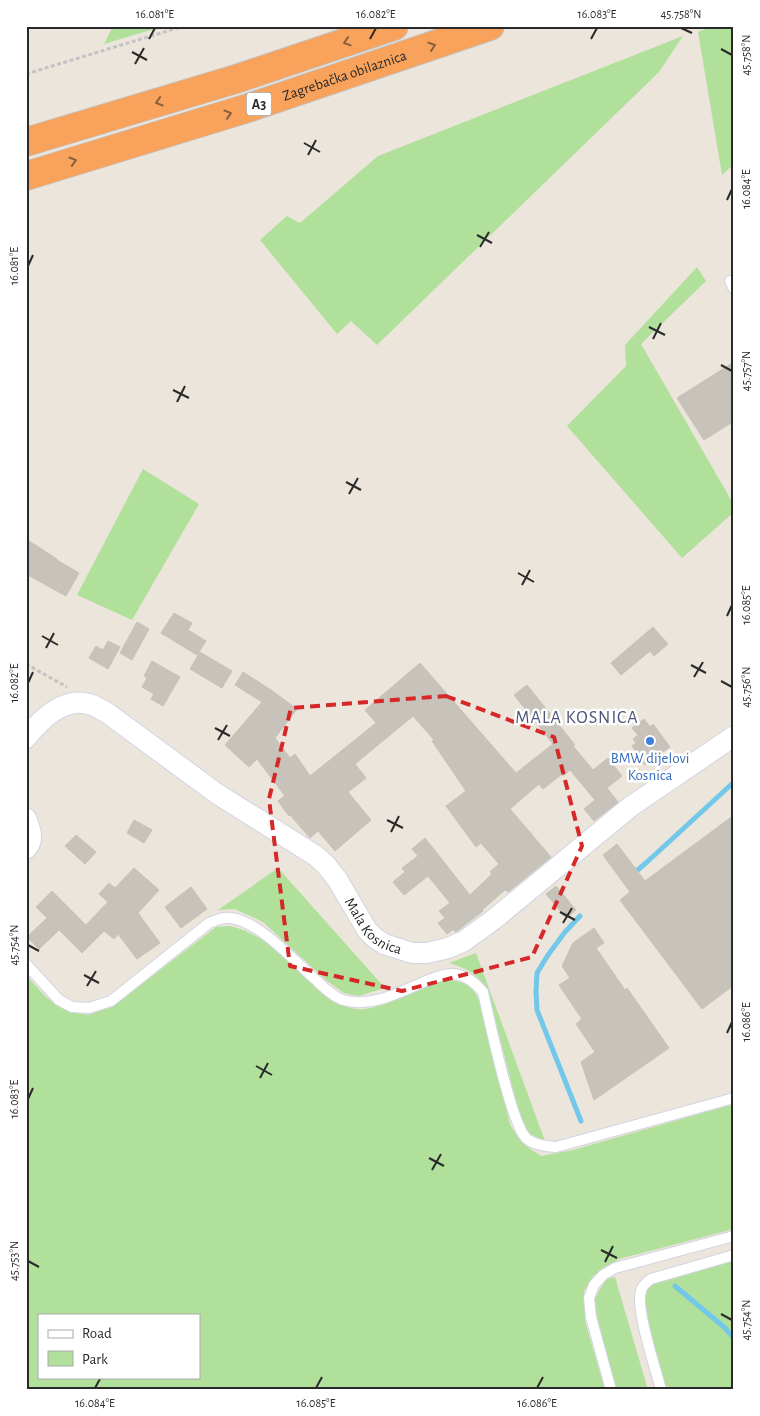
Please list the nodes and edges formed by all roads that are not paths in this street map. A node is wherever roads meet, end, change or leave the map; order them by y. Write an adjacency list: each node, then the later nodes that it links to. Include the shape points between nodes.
1 (394, 26): 3 (highway, Zagrebačka obilaznica / A3, one-way to 3)
2 (490, 26): 4 (highway, Zagrebačka obilaznica / A3, one-way to 2, via 248,108)
3 (26, 142)
4 (26, 176)
5 (734, 736): 6 (street, Mala Kosnica, via 630,807 464,941 427,954 412,953 375,938 360,920 337,879 316,856 216,793 106,712 78,702 66,704 48,715)
6 (26, 738)
7 (26, 818): 8 (street, via 31,833)
8 (26, 849)
9 (26, 964): 10 (lane, via 59,1000 72,1008 89,1008 111,1001 209,923 232,918 260,930 341,1000 358,1003 377,1001 443,974 460,974 473,981 483,992 519,1128 527,1139 540,1145 556,1147)
10 (734, 1098)
11 (734, 1236): 13 (lane, via 615,1268 594,1285 589,1298 591,1317)
12 (734, 1255): 14 (lane, via 651,1279 640,1291 643,1322)
13 (611, 1390)
14 (661, 1390)

